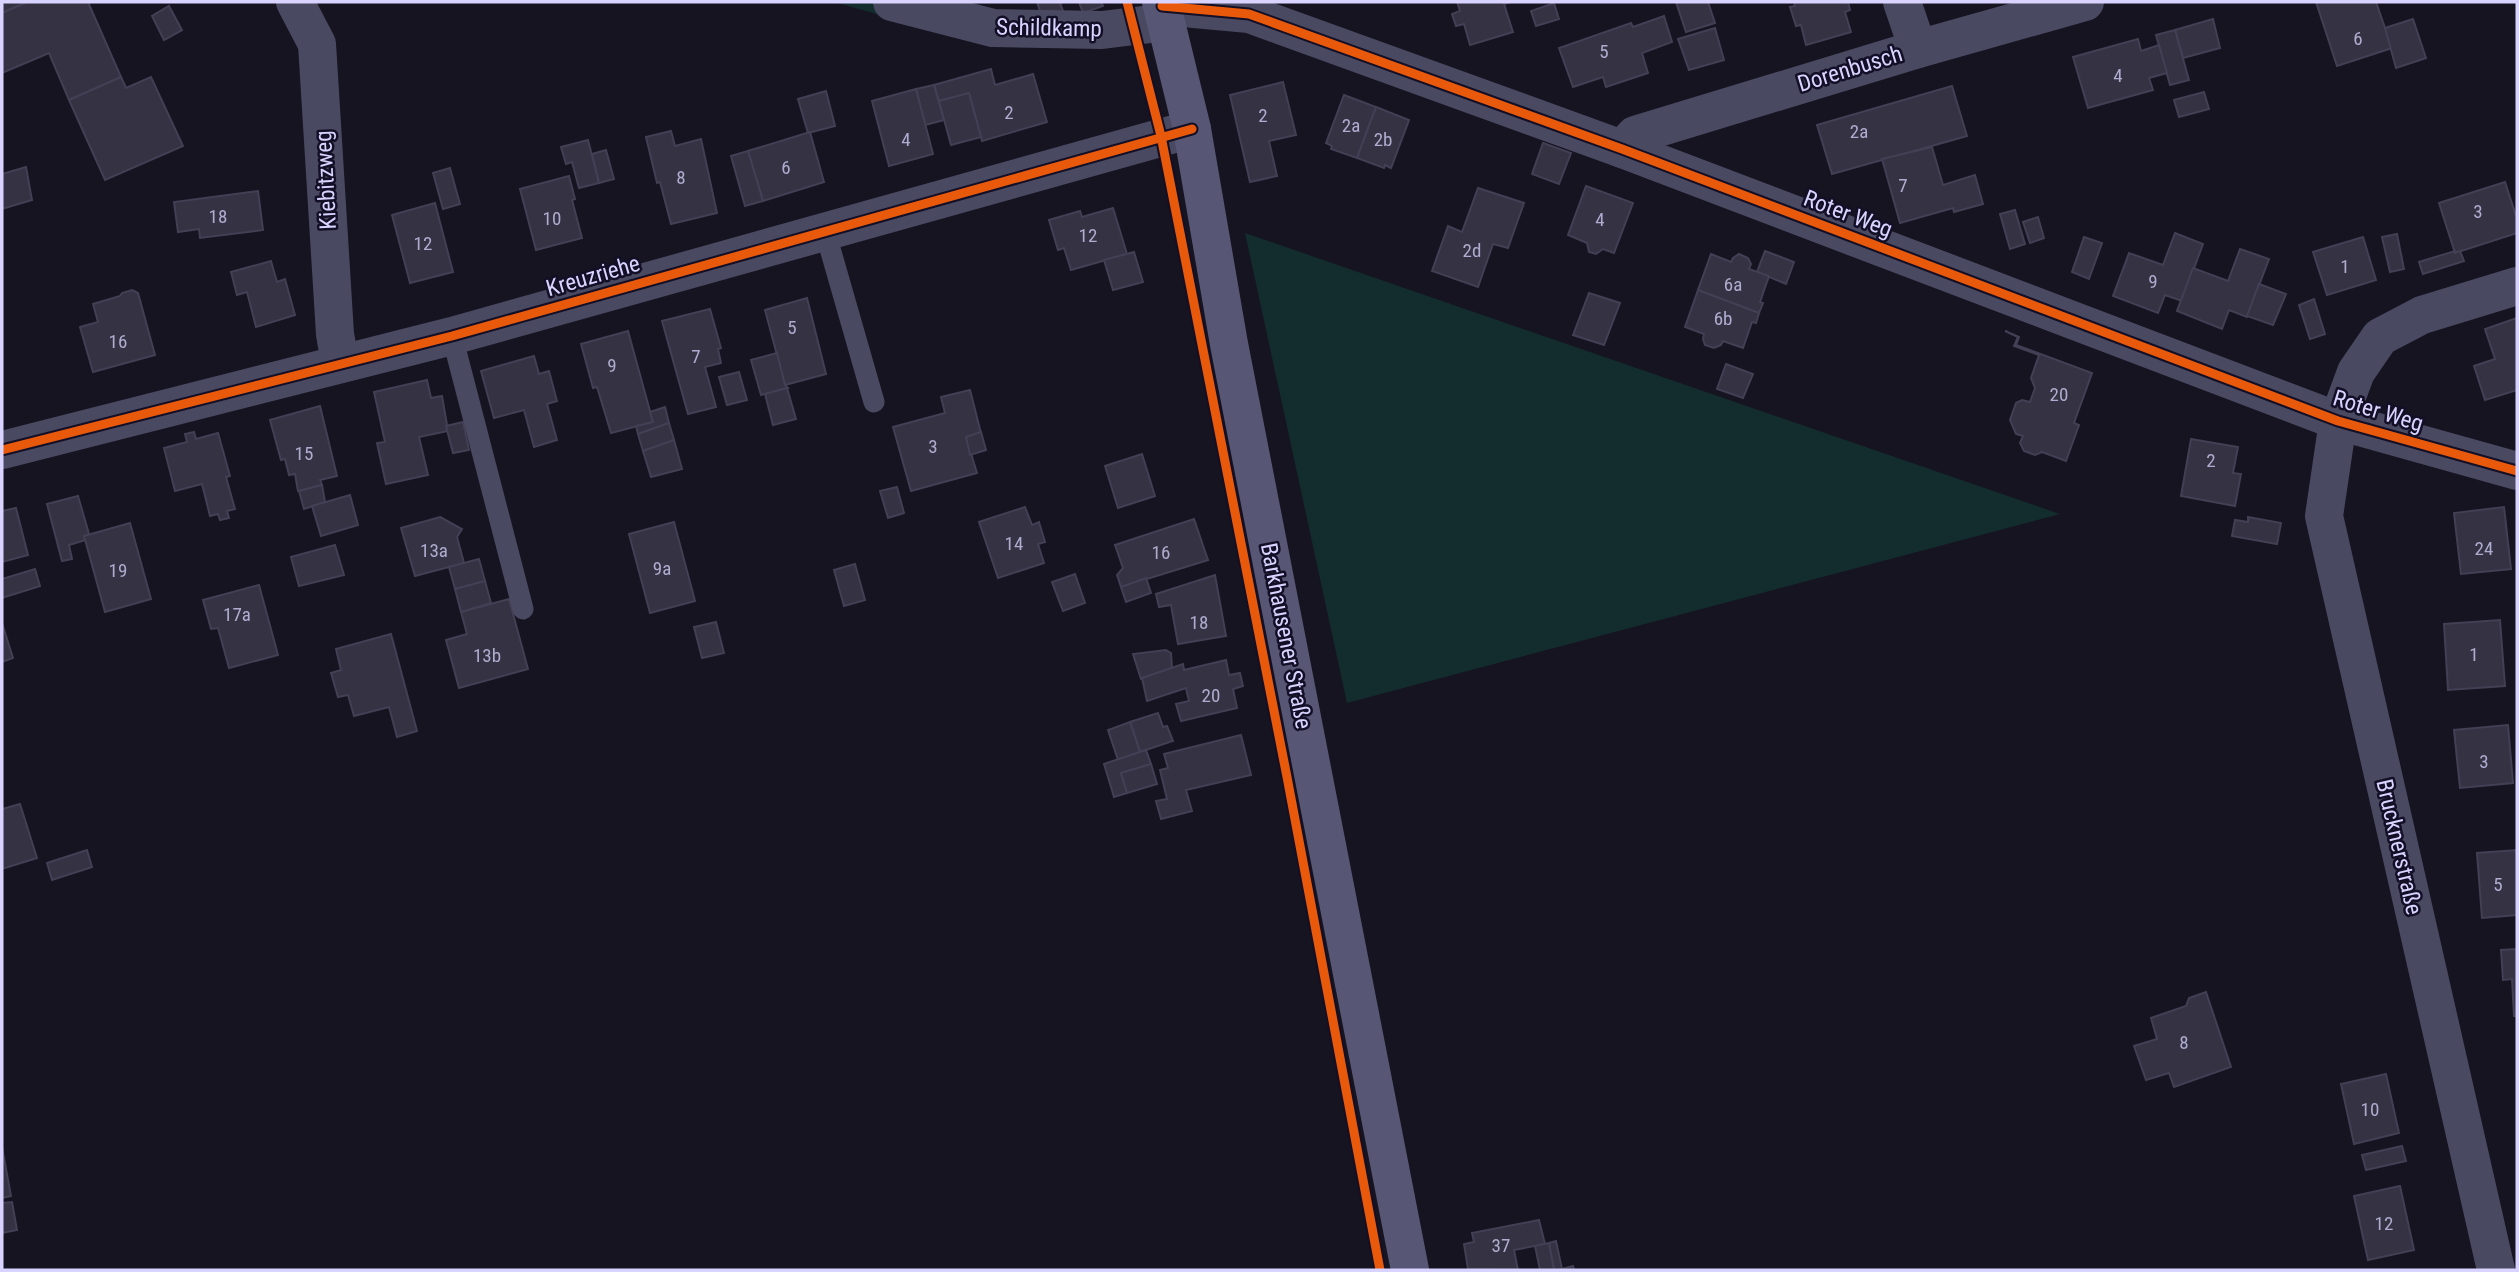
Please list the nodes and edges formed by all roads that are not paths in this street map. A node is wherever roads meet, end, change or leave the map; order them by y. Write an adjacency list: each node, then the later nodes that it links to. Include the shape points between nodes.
1 (295, 2): 12 (street, Kiebitzweg, via 317,44)
2 (892, 2): 5 (street, Schildkamp, via 993,29 1102,30)
3 (1902, 2): 6 (street)
4 (2085, 2): 6 (street, Dorenbusch)
5 (1164, 10): 7 (main road, Barkhausener Straße); 8 (street, Roter Weg, via 1249,14)
6 (1918, 49): 8 (street, Dorenbusch, via 1635,135)
7 (1192, 129): 9 (street, Kreuzriehe); 18 (main road, Barkhausener Straße, via 1229,344)
8 (1622, 149): 14 (street, Roter Weg)
9 (825, 231): 11 (street, Kreuzriehe); 13 (lane)
10 (2517, 286): 14 (street, Brucknerstraße, via 2422,315 2381,337 2356,372)
11 (452, 336): 12 (street, Kreuzriehe); 17 (lane)
12 (340, 363): 15 (street, Kreuzriehe)
13 (874, 402)
14 (2338, 421): 16 (street, Roter Weg); 19 (street, Brucknerstraße, via 2324,516)
15 (2, 450)
16 (2517, 471)
17 (523, 609)
18 (1410, 1270)
19 (2496, 1270)

